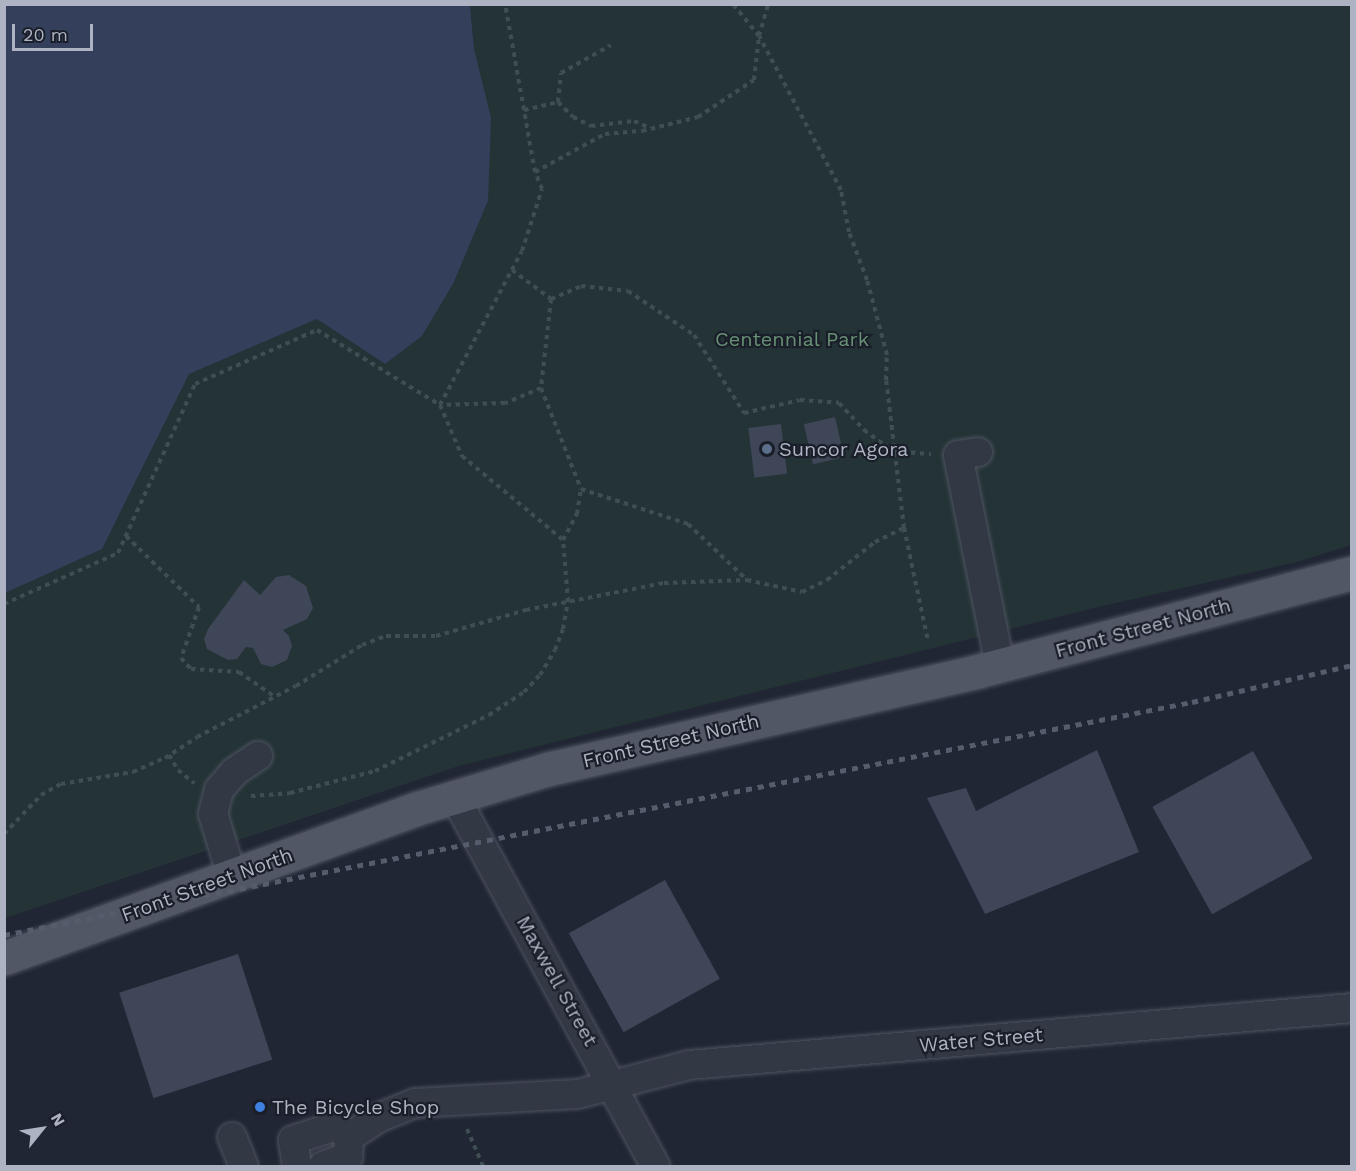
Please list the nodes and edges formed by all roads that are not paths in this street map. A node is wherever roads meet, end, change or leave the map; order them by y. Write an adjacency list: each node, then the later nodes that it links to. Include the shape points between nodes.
1 (968, 454): 3 (street, via 984,535)
2 (1352, 573): 3 (main road, Front Street North)
3 (1000, 666): 5 (main road, Front Street North, via 549,769)
4 (258, 756): 6 (street, via 234,772 219,790 213,814)
5 (455, 797): 6 (main road, Front Street North); 9 (street, Maxwell Street)
6 (231, 876): 7 (main road, Front Street North)
7 (4, 958)
8 (1352, 1008): 9 (street, Water Street, via 688,1065)
9 (614, 1086): 11 (street, Water Street, via 578,1094 415,1103 378,1118); 15 (street, Maxwell Street)
10 (232, 1137): 12 (street)
11 (349, 1137): 13 (street, via 336,1126 293,1140); 14 (street, via 348,1157)
12 (244, 1167)
13 (297, 1167)
14 (323, 1167)
15 (655, 1167)

